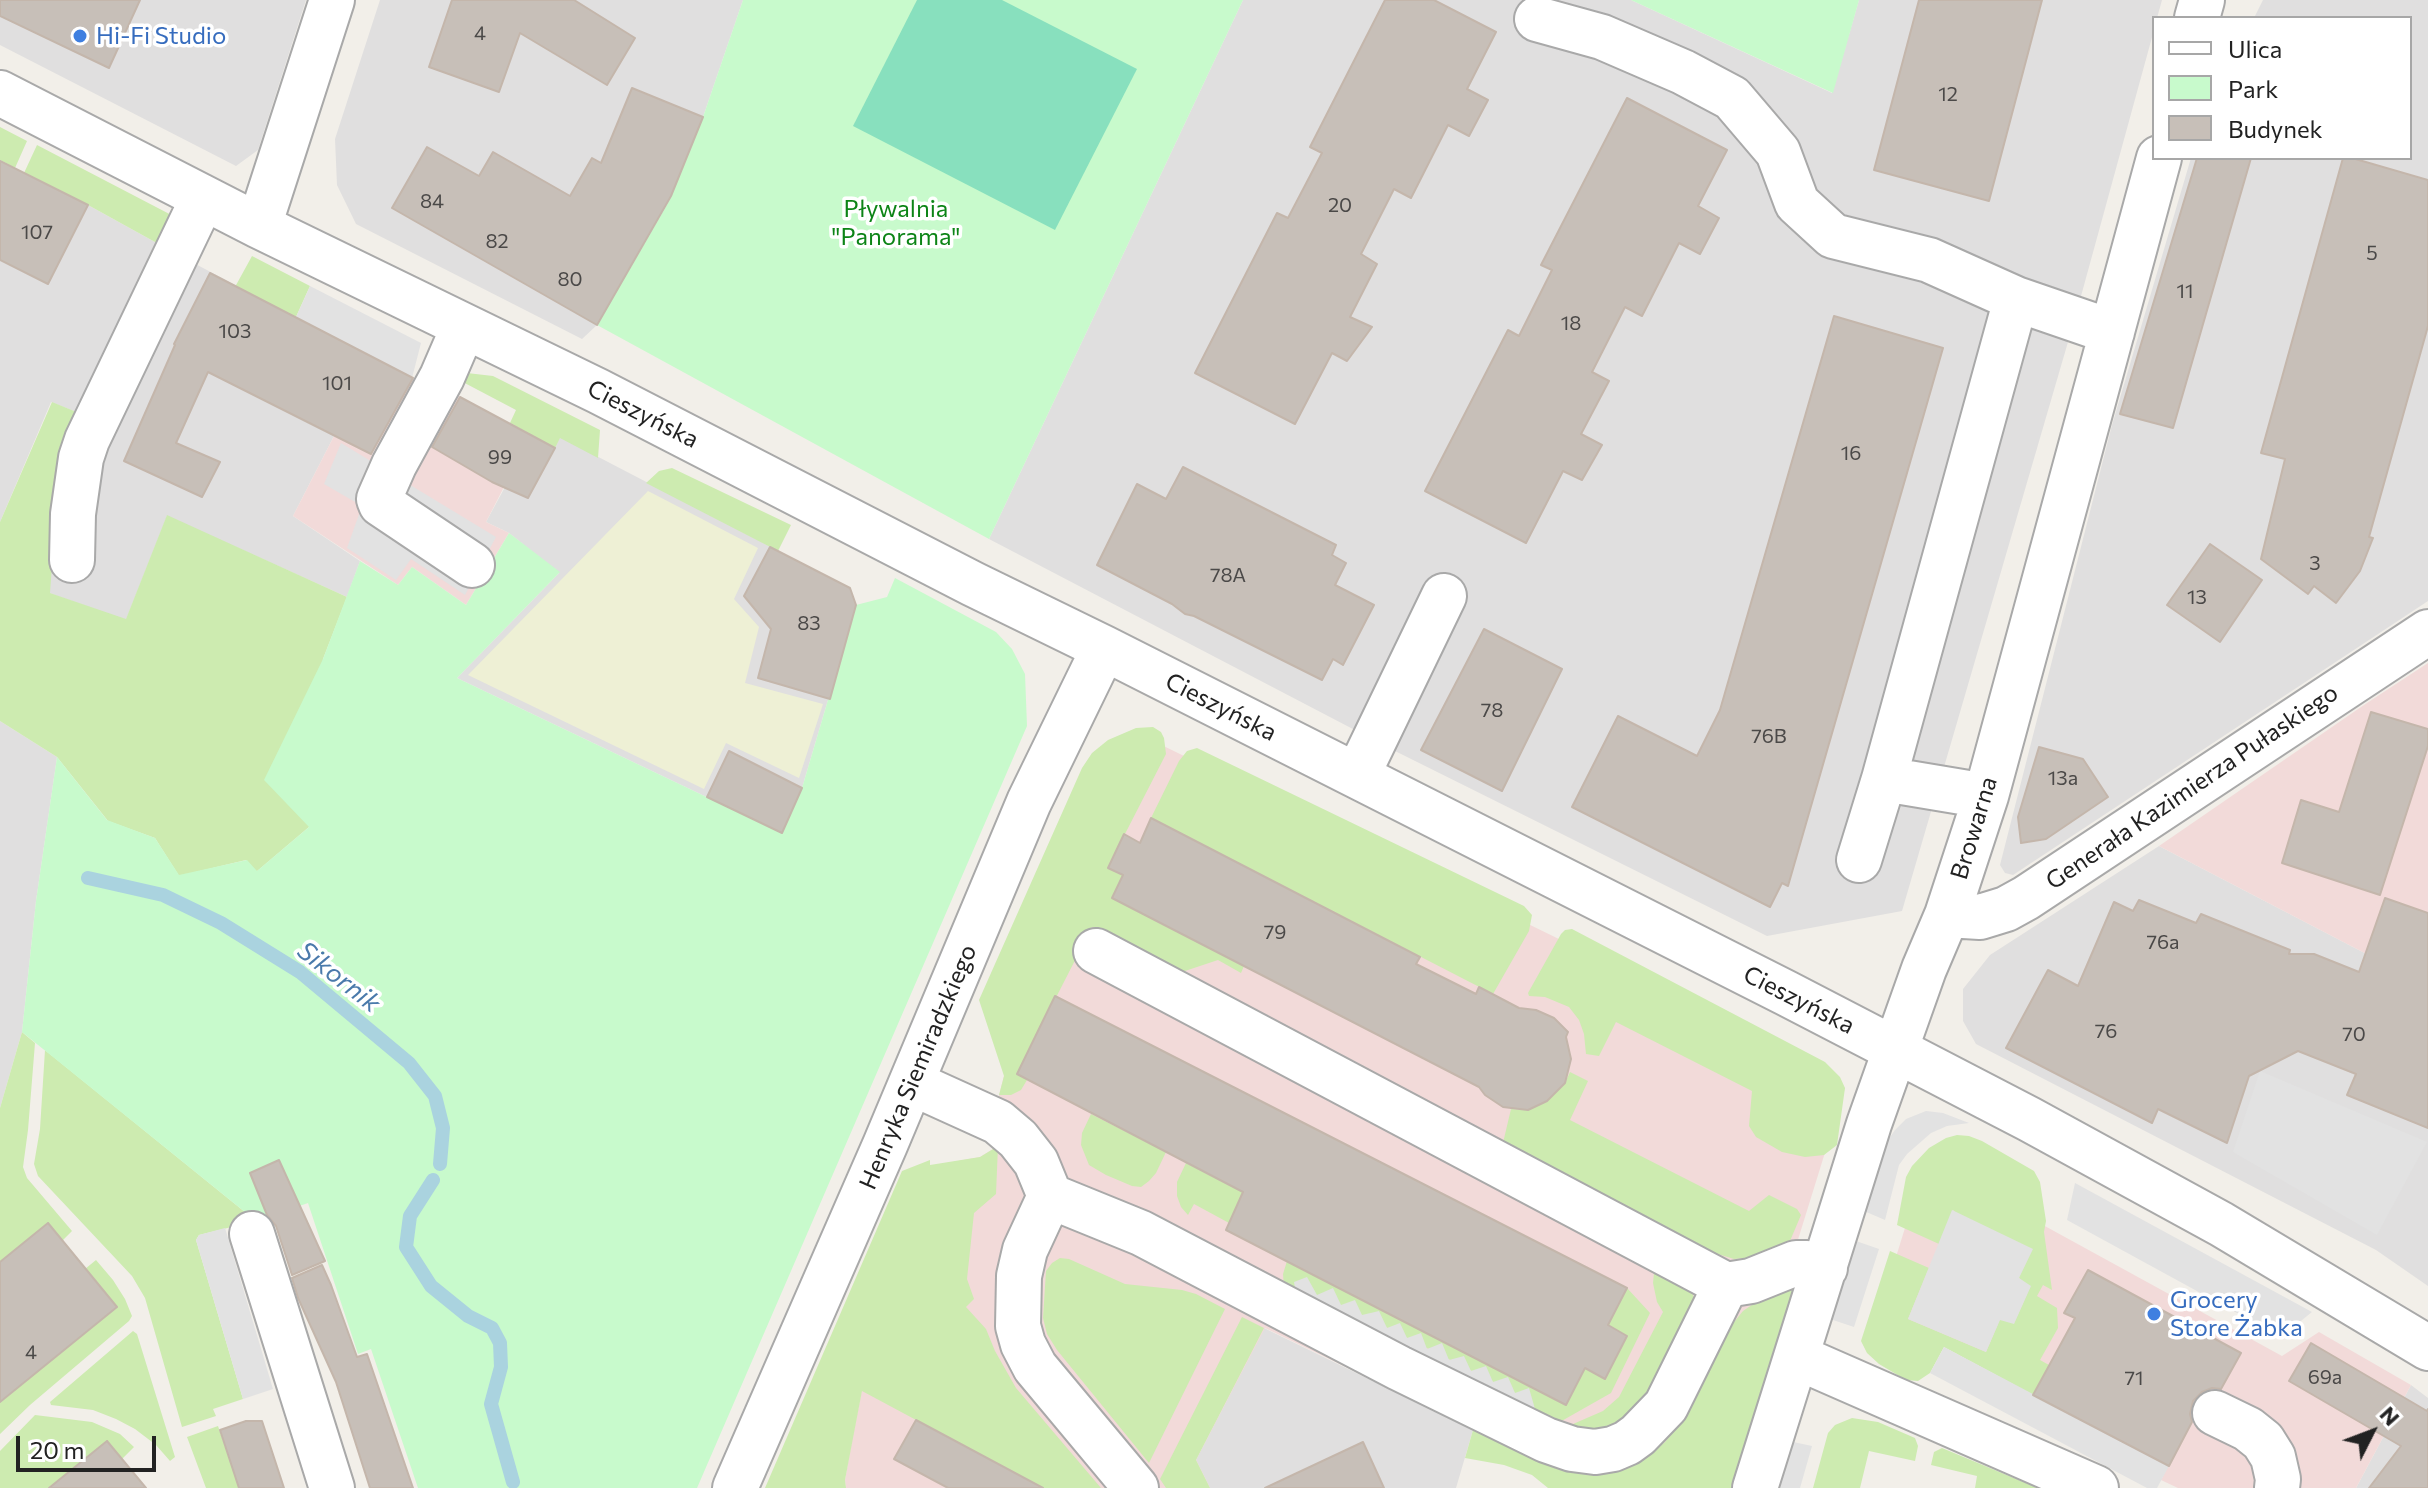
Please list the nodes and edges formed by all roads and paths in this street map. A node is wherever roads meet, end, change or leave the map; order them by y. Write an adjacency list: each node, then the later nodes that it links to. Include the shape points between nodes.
1 (332, 0): 6 (street)
2 (1537, 19): 7 (street, via 1602,37 1732,98 1778,152 1797,203 1833,236 1929,260)
3 (0, 93): 5 (street, Cieszyńska)
4 (2158, 160): 9 (street, Browarna)
5 (203, 198): 6 (street, Cieszyńska); 10 (street, via 87,440 73,514)
6 (259, 226): 8 (street, Cieszyńska)
7 (2016, 299): 9 (street); 15 (street)
8 (464, 326): 11 (street, via 379,499); 14 (street, Cieszyńska)
9 (2112, 332): 17 (street, Browarna)
10 (72, 560)
11 (472, 565)
12 (1444, 596): 16 (street, via 1429,668)
13 (2428, 632): 19 (street, Generała Kazimierza Pułaskiego, via 2026,898 1980,917)
14 (1104, 648): 16 (street, Cieszyńska); 22 (street, Henryka Siemiradzkiego, via 1029,802)
15 (1882, 757): 17 (street); 18 (street)
16 (1357, 776): 21 (street, Cieszyńska)
17 (1986, 796): 19 (street, Browarna)
18 (1859, 860)
19 (1947, 915): 21 (street, Browarna)
20 (1096, 951): 26 (street)
21 (1895, 1050): 25 (street, Browarna); 27 (street, Cieszyńska, via 2221,1224)
22 (912, 1083): 23 (street, via 998,1122 1036,1162); 31 (street, Henryka Siemiradzkiego)
23 (1050, 1196): 26 (street, via 1141,1233 1399,1368 1572,1449 1613,1449 1653,1421 1666,1406); 32 (street, via 1019,1276 1023,1344 1035,1367)
24 (252, 1234): 30 (street)
25 (1825, 1268): 26 (street, via 1796,1263); 28 (street, Browarna)
26 (1726, 1285)
27 (2428, 1348)
28 (1797, 1357): 33 (street, Browarna); 34 (street)
29 (2215, 1413): 35 (street, via 2263,1441 2273,1457)
30 (332, 1488)
31 (735, 1488)
32 (1136, 1488)
33 (1755, 1488)
34 (2096, 1488)
35 (2277, 1488)

